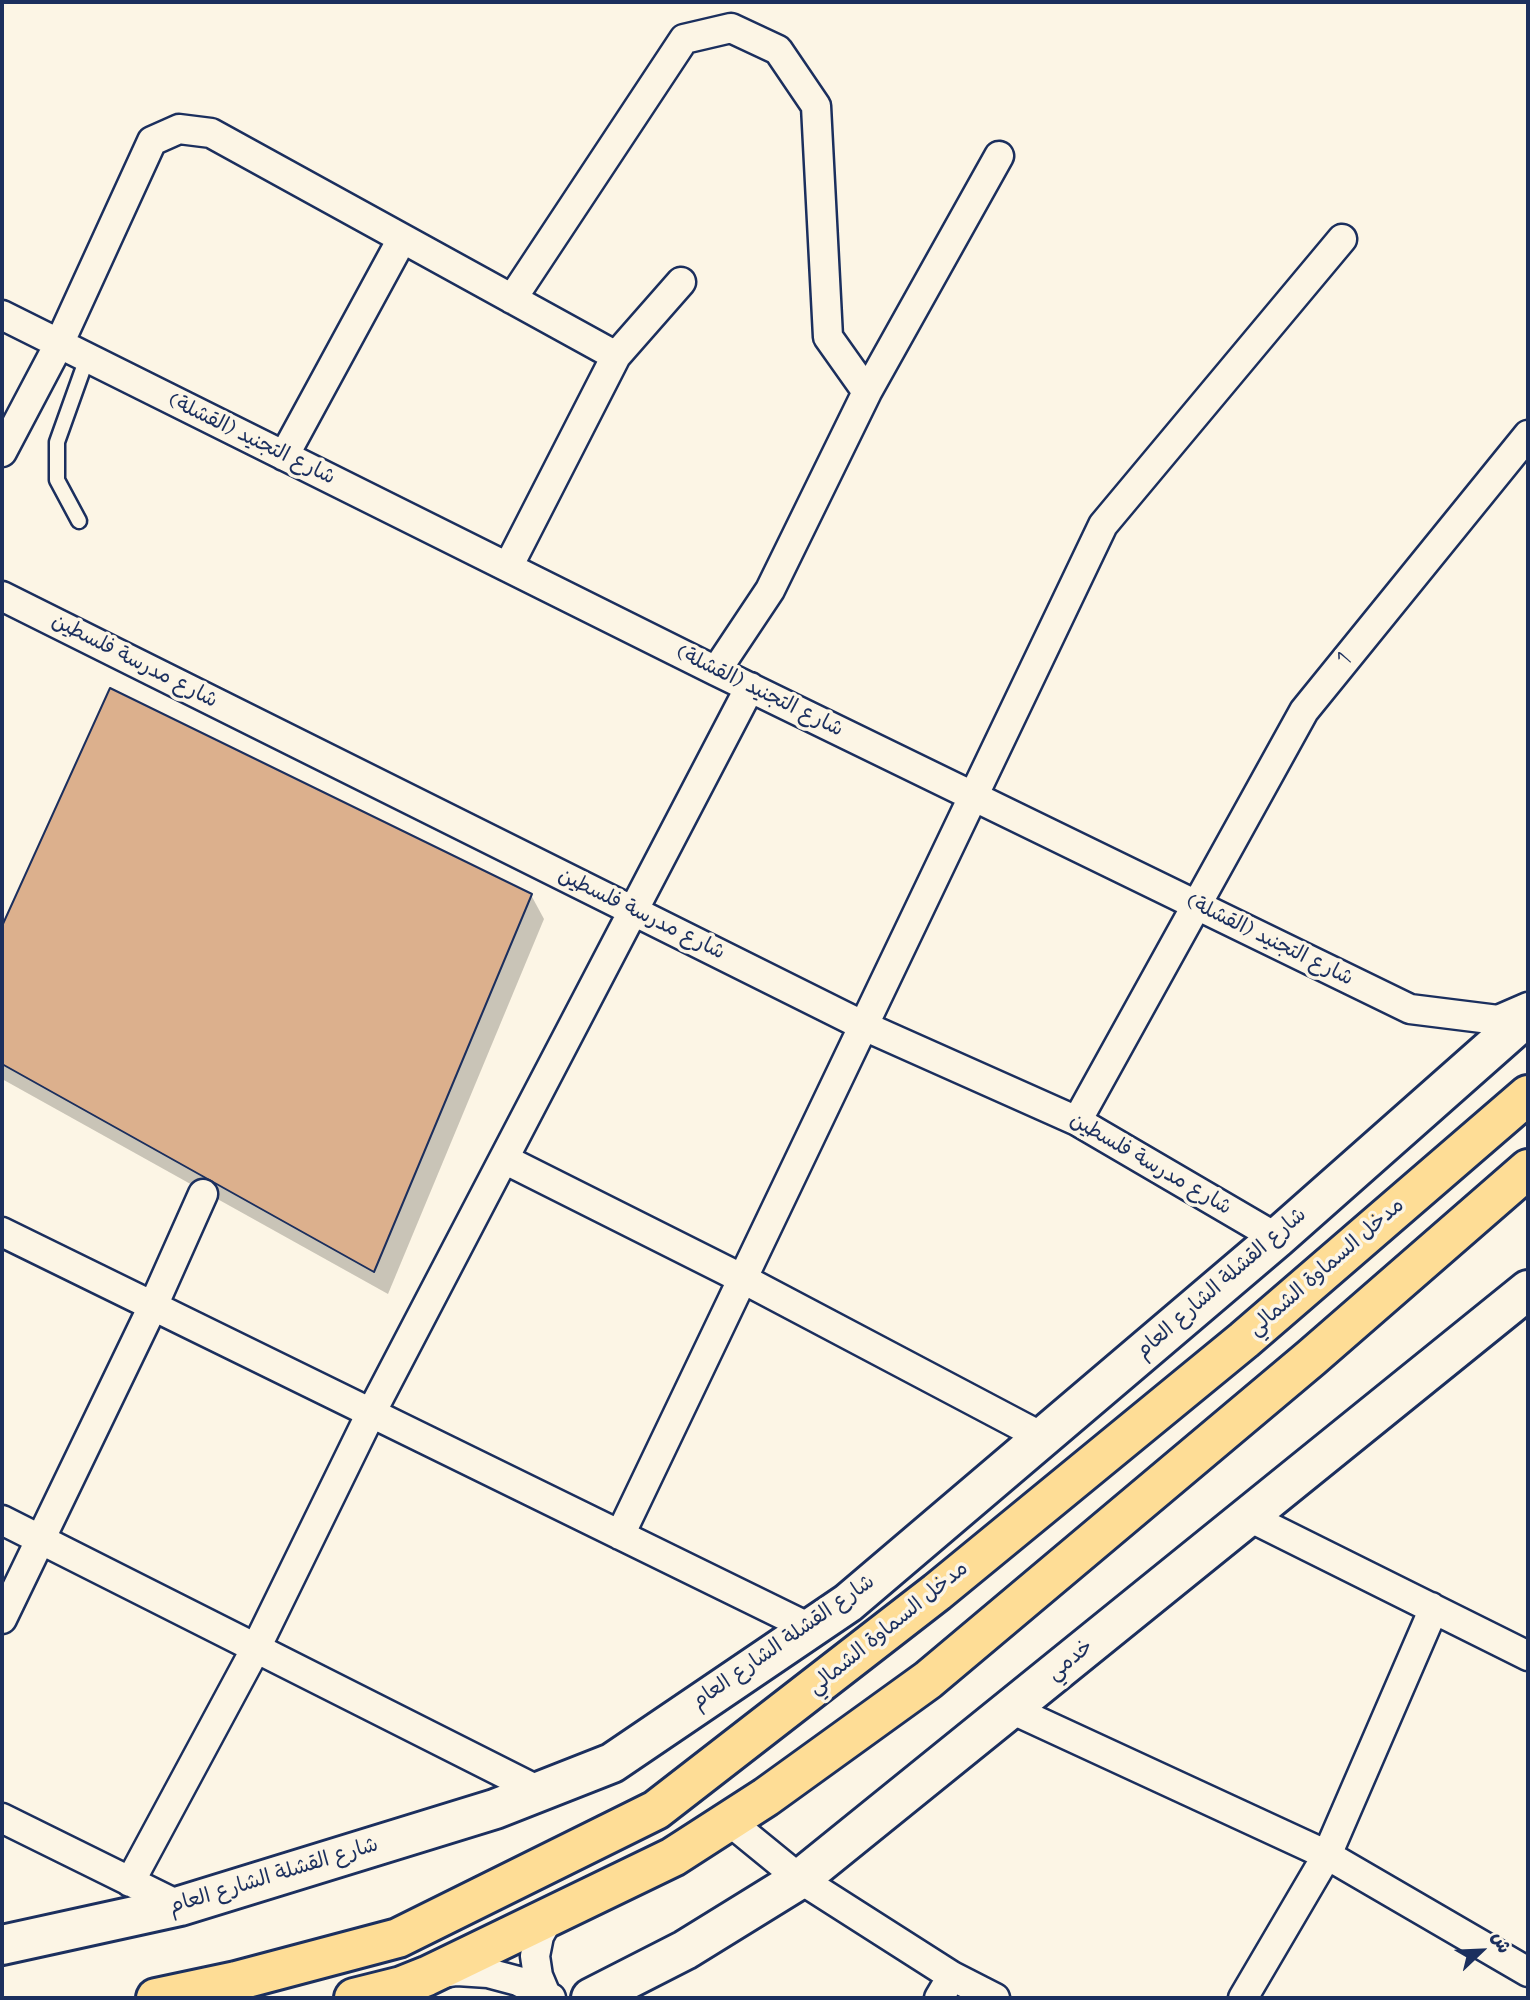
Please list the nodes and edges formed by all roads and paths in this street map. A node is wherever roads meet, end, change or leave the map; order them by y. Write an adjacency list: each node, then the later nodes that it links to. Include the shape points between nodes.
1 (999, 156): 10 (street)
2 (402, 239): 5 (street); 7 (street, via 211,133 180,129 152,141); 13 (street)
3 (1342, 239): 19 (street, via 1103,525)
4 (681, 282): 8 (street)
5 (512, 299): 8 (street); 10 (street, via 684,39 731,27 778,50 816,106 828,337)
6 (2, 315): 7 (street, شارع التجنيد (القشلة))
7 (59, 344): 9 (street, شارع التجنيد (القشلة)); 12 (street)
8 (616, 356): 15 (street)
9 (87, 358): 13 (street, شارع التجنيد (القشلة)); 14 (lane, via 57,442 57,480)
10 (867, 392): 17 (street, via 770,590)
11 (1528, 435): 20 (street, 1, via 1304,711)
12 (2, 452)
13 (284, 456): 15 (street, شارع التجنيد (القشلة))
14 (79, 521)
15 (508, 567): 17 (street, شارع التجنيد (القشلة))
16 (2, 596): 21 (street, شارع مدرسة فلسطين)
17 (716, 671): 18 (street, شارع التجنيد (القشلة))
18 (750, 687): 19 (street, شارع التجنيد (القشلة)); 21 (street)
19 (975, 797): 20 (street, شارع التجنيد (القشلة)); 24 (street)
20 (1196, 906): 22 (street, شارع التجنيد (القشلة), via 1410,1009 1498,1020); 26 (street, 1)
21 (633, 911): 24 (street, شارع مدرسة فلسطين); 27 (street)
22 (1528, 1007)
23 (1528, 1016): 31 (main road, شارع القشلة الشارع العام)
24 (864, 1026): 26 (street, شارع مدرسة فلسطين); 32 (street)
25 (1528, 1095): 60 (highway, مدخل السماوة الشمالي, via 1244,1340 886,1633 656,1810 398,1938)
26 (1077, 1121): 31 (street, شارع مدرسة فلسطين)
27 (504, 1159): 32 (street); 35 (street)
28 (1528, 1169): 49 (highway, via 928,1680)
29 (203, 1194): 34 (street)
30 (2, 1232): 34 (street)
31 (1277, 1238): 36 (main road, شارع القشلة الشارع العام)
32 (743, 1279): 36 (street); 39 (street)
33 (1528, 1290): 37 (main road, خدمي)
34 (153, 1306): 35 (street); 40 (street)
35 (371, 1413): 39 (street); 44 (street)
36 (1042, 1437): 43 (main road, شارع القشلة الشارع العام, via 848,1603)
37 (1249, 1517): 41 (street); 46 (main road, خدمي)
38 (2, 1520): 40 (street)
39 (620, 1535): 43 (street)
40 (40, 1539): 42 (street); 44 (street)
41 (1431, 1607): 45 (street); 50 (street)
42 (2, 1619)
43 (810, 1629): 47 (main road, شارع القشلة الشارع العام, via 612,1763)
44 (256, 1648): 47 (street); 52 (street)
45 (1528, 1656)
46 (1012, 1709): 50 (street); 51 (main road, خدمي)
47 (541, 1792): 53 (main road, شارع القشلة الشارع العام)
48 (2, 1818): 52 (street)
49 (729, 1821): 51 (street); 54 (highway, via 673,1857)
50 (1327, 1855): 56 (street); 64 (street)
51 (800, 1879): 58 (street); 62 (main road, خدمي, via 685,1950)
52 (130, 1881): 53 (street)
53 (180, 1906): 55 (main road, شارع القشلة الشارع العام)
54 (549, 1918): 57 (highway); 59 (street, via 535,1956)
55 (2, 1945)
56 (1528, 1972)
57 (427, 1976): 59 (street, via 457,1971 488,1973 519,1981); 61 (highway)
58 (946, 1987): 63 (street)
59 (548, 1996)
60 (156, 1998)
61 (354, 1998)
62 (591, 1998)
63 (995, 1998)
64 (1243, 1998)

